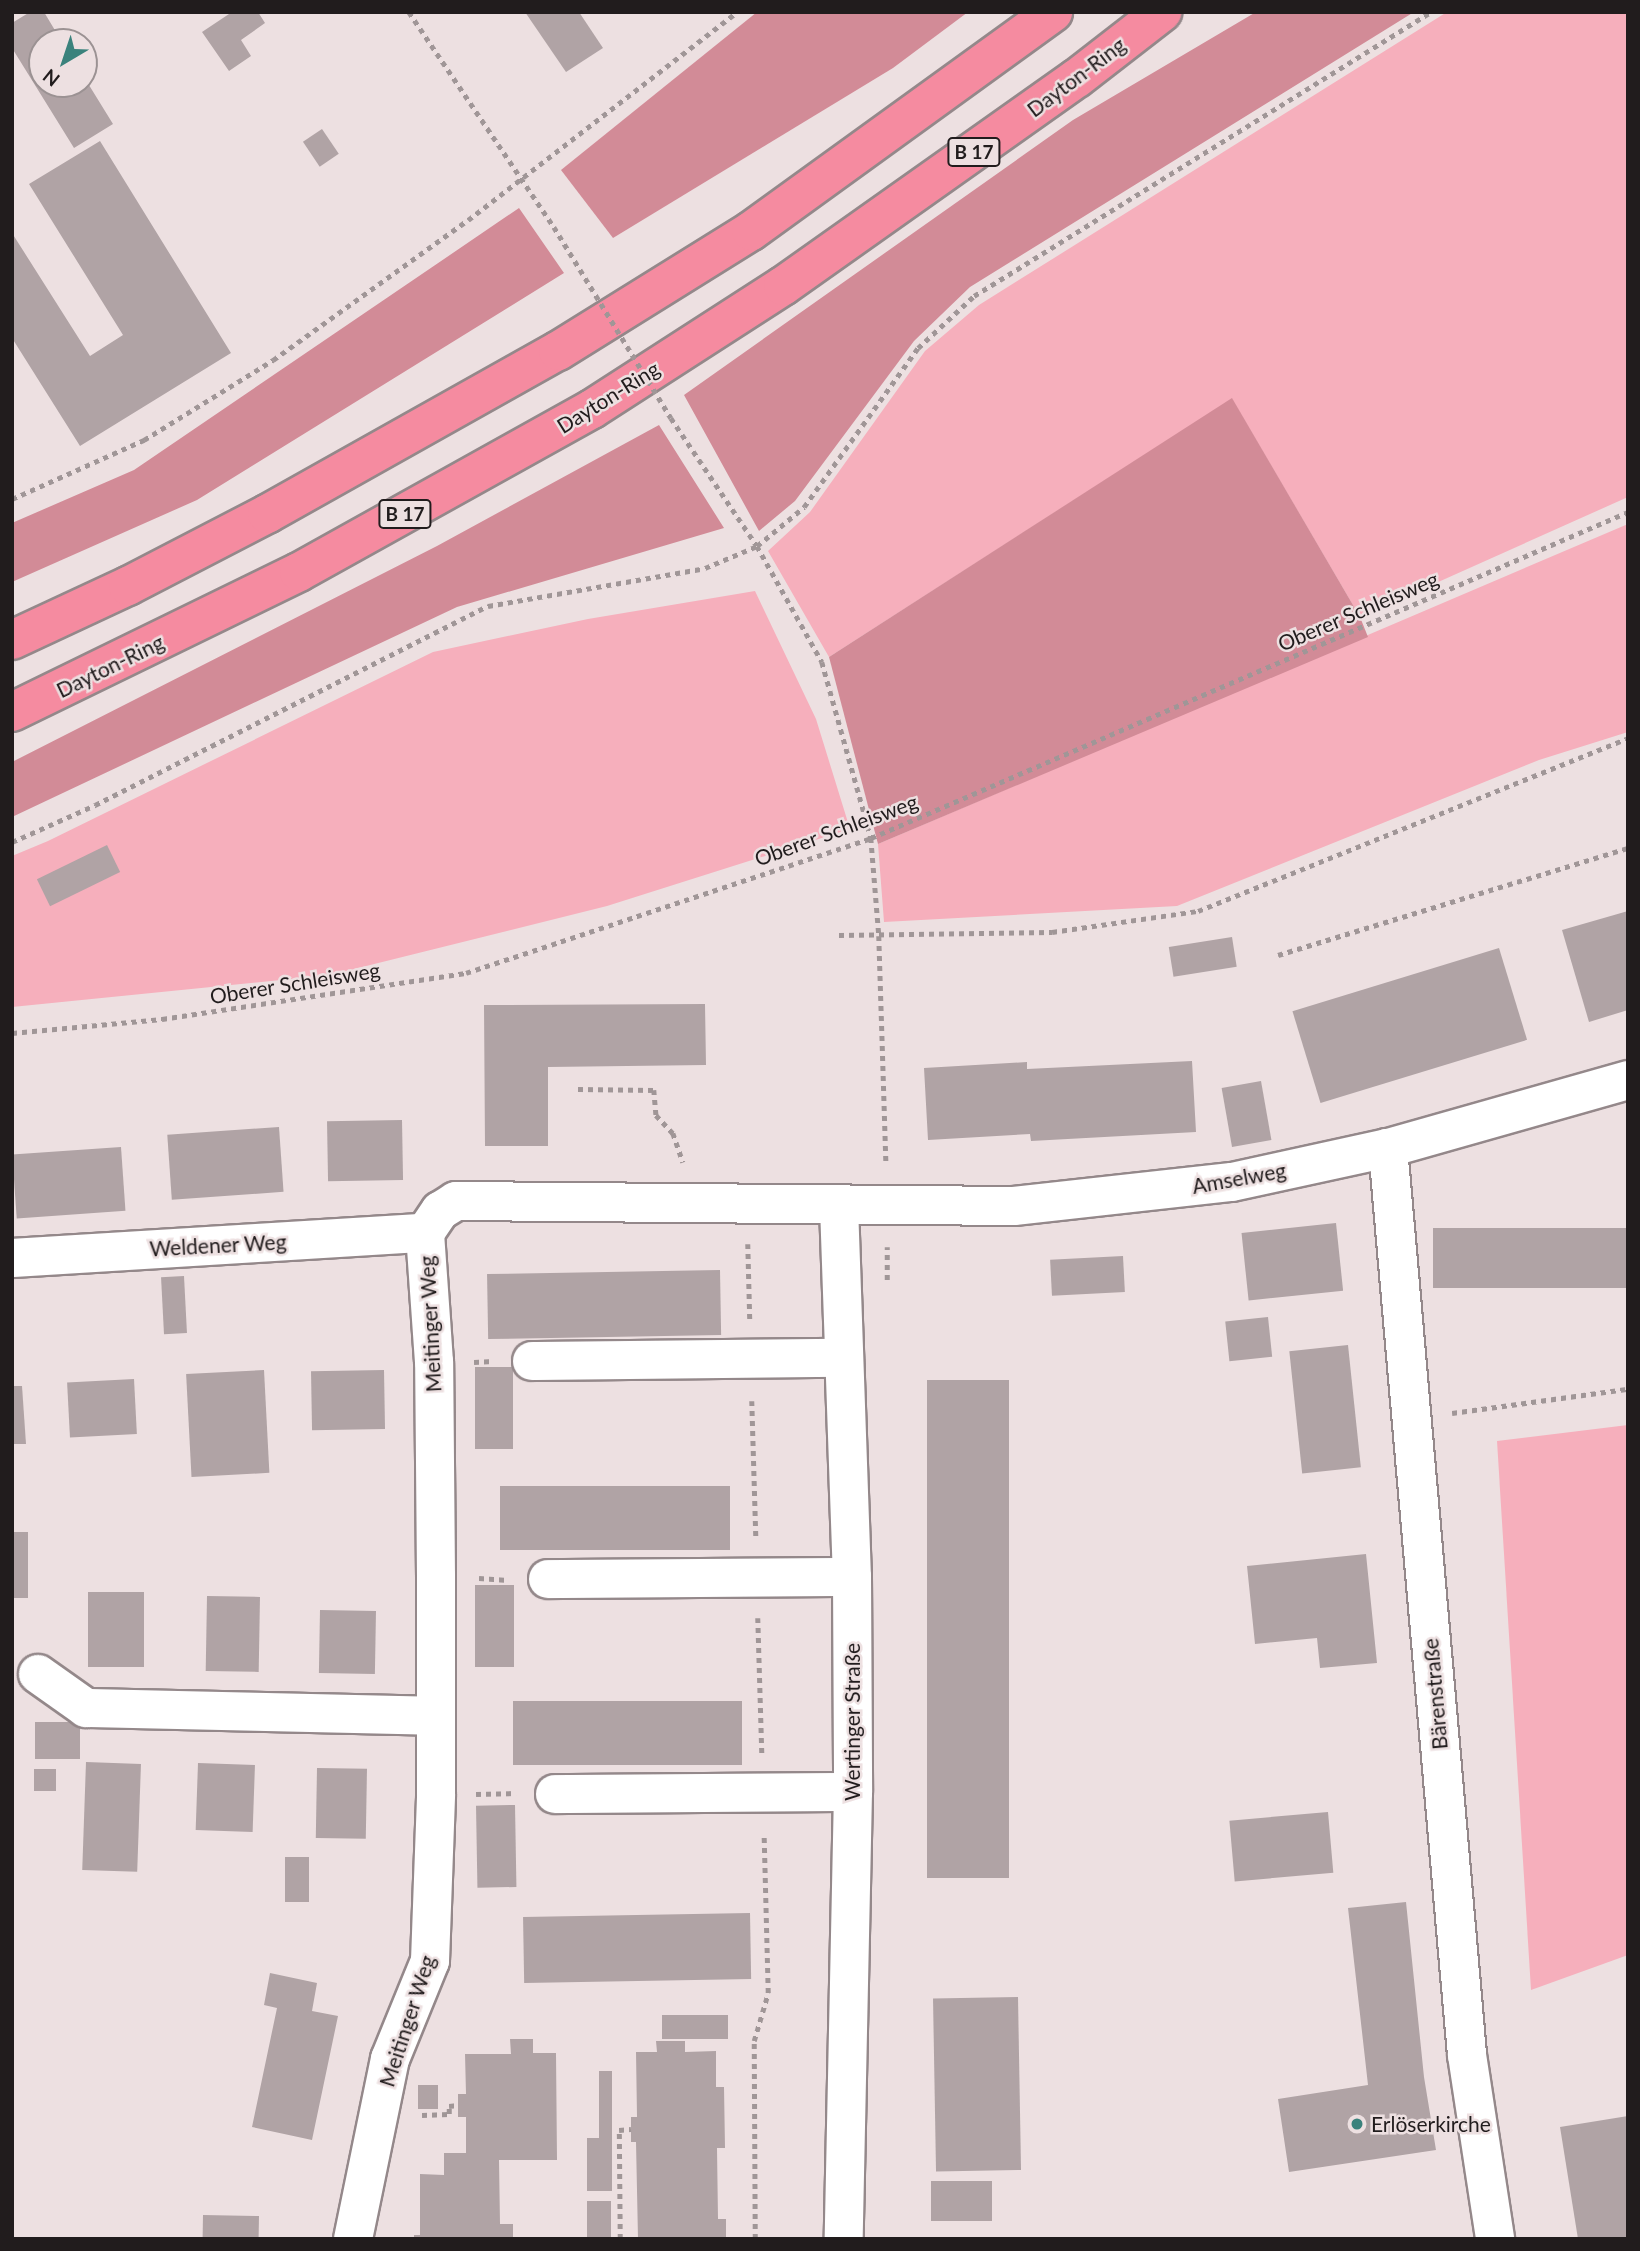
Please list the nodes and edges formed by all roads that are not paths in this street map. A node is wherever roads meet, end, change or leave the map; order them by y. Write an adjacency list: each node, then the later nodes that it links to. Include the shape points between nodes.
1 (1053, 12): 3 (highway, via 751,231 558,351 267,514)
2 (1162, 12): 4 (highway, Dayton-Ring / B 17, via 1077,78 783,286 592,409 299,572)
3 (12, 640)
4 (12, 712)
5 (1628, 1080): 6 (street, Amselweg)
6 (1388, 1148): 7 (street, Amselweg, via 1232,1182 1014,1206); 20 (street, Bärenstraße, via 1467,2055)
7 (839, 1206): 8 (street, Meitinger Weg, via 456,1202 440,1211); 10 (street, Wertinger Straße)
8 (425, 1233): 9 (street, Weldener Weg); 15 (street, Meitinger Weg, via 434,1362)
9 (12, 1258)
10 (844, 1358): 11 (street); 12 (street, Wertinger Straße)
11 (532, 1362)
12 (852, 1577): 13 (street); 16 (street, Wertinger Straße)
13 (548, 1579)
14 (38, 1674): 15 (street, via 86,1708)
15 (435, 1716): 18 (street, Meitinger Weg, via 430,1961 390,2059)
16 (853, 1792): 17 (street); 19 (street, Wertinger Straße)
17 (555, 1794)
18 (354, 2239)
19 (844, 2239)
20 (1495, 2239)

